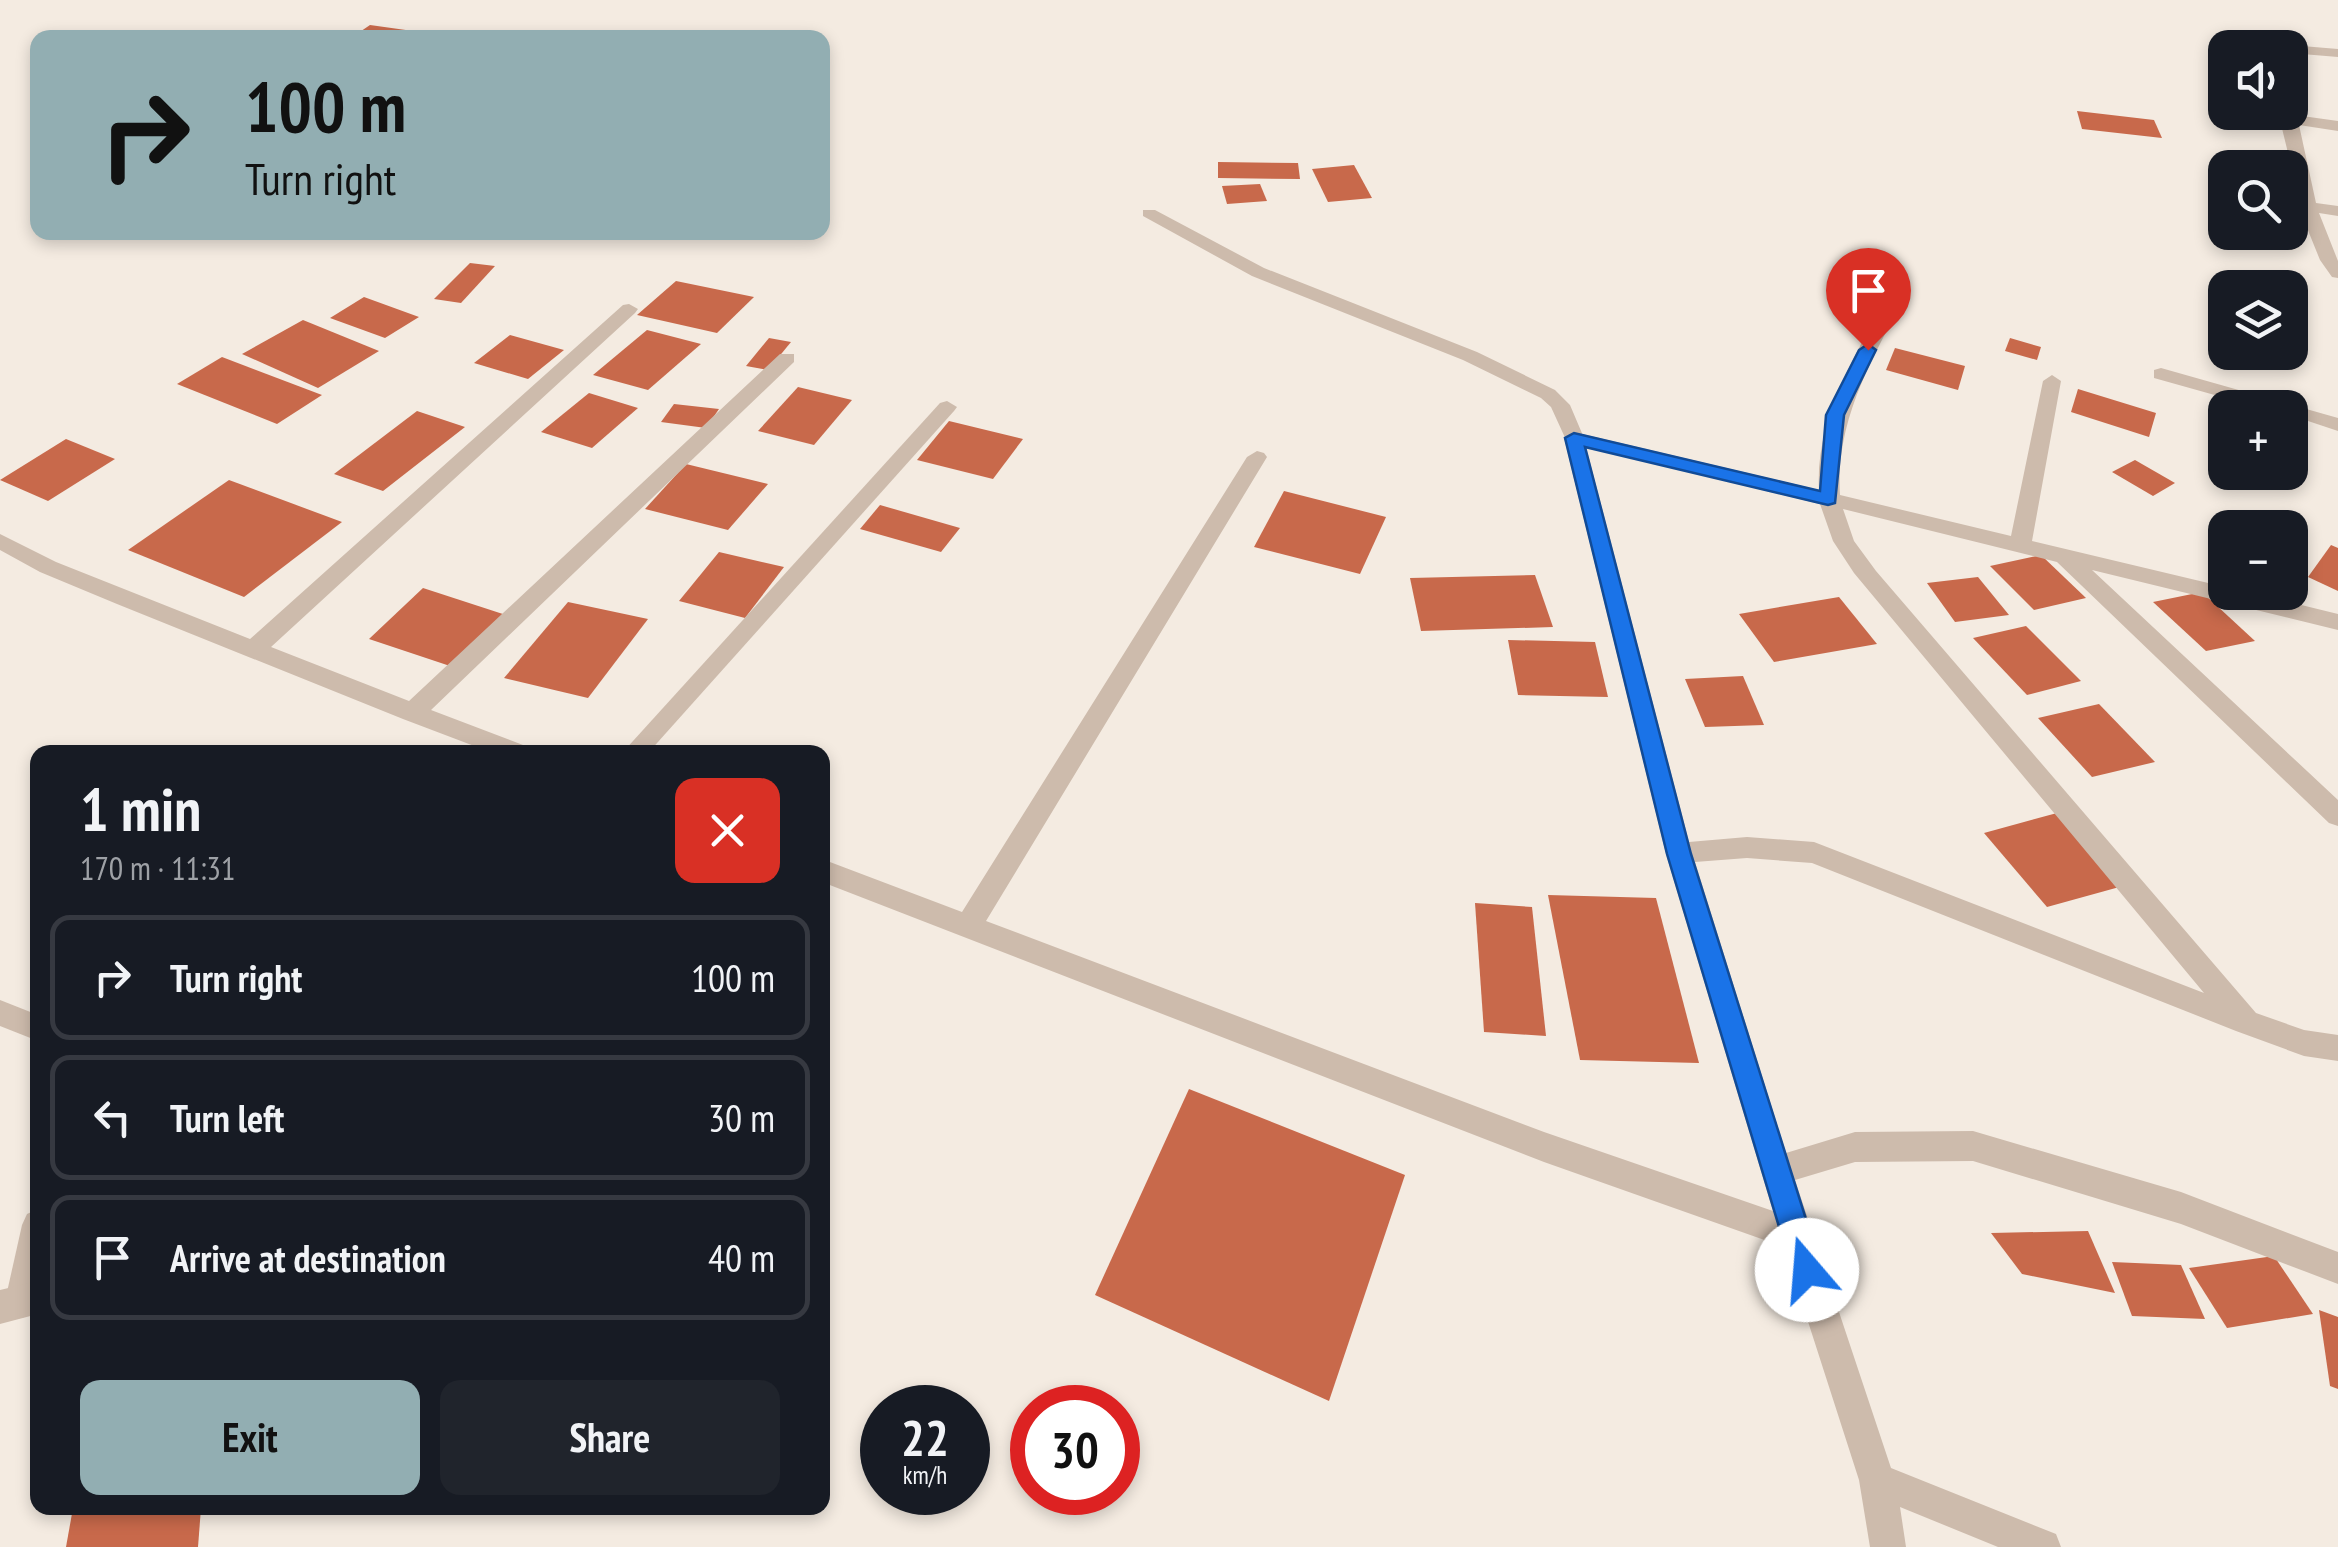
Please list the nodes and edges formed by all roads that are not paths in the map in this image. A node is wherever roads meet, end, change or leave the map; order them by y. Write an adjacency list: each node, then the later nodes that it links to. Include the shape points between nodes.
1 (2308, 52): 2 (street)
2 (2338, 54)
3 (2308, 120): 4 (street)
4 (2338, 126)
5 (2291, 130): 6 (street)
6 (2311, 207): 7 (street); 9 (street, via 2314,230)
7 (2338, 212)
8 (1149, 213): 19 (street, via 1258,272 1533,386 1560,406)
9 (2338, 273)
10 (1898, 293): 21 (street, via 1835,415)
11 (628, 309): 26 (street)
12 (787, 358): 27 (street)
13 (2161, 374): 15 (street)
14 (2052, 381): 23 (street)
15 (2221, 390)
16 (947, 408): 29 (street)
17 (2308, 415): 18 (street)
18 (2338, 425)
19 (1574, 438): 21 (street); 31 (street)
20 (1257, 457): 33 (street)
21 (1828, 499): 23 (street); 35 (street, via 1840,534 1880,590)
22 (0, 541): 26 (street)
23 (2020, 545): 24 (street)
24 (2062, 555): 25 (street); 30 (street)
25 (2338, 622)
26 (253, 650): 27 (street)
27 (412, 712): 28 (street)
28 (496, 745)
29 (641, 745)
30 (2338, 816)
31 (1679, 854): 35 (street, via 1770,846 1814,854); 38 (street)
32 (830, 873): 33 (street)
33 (969, 925): 39 (street, via 1544,1147)
34 (0, 1013): 36 (street)
35 (2246, 1022): 37 (street)
36 (30, 1025)
37 (2338, 1048)
38 (1776, 1171): 39 (street); 41 (street, via 1854,1147 1973,1146 2181,1208)
39 (1796, 1235): 43 (street)
40 (30, 1259): 42 (street)
41 (2338, 1268)
42 (20, 1302)
43 (1877, 1480): 44 (street); 45 (street)
44 (1888, 1547)
45 (2043, 1547)

